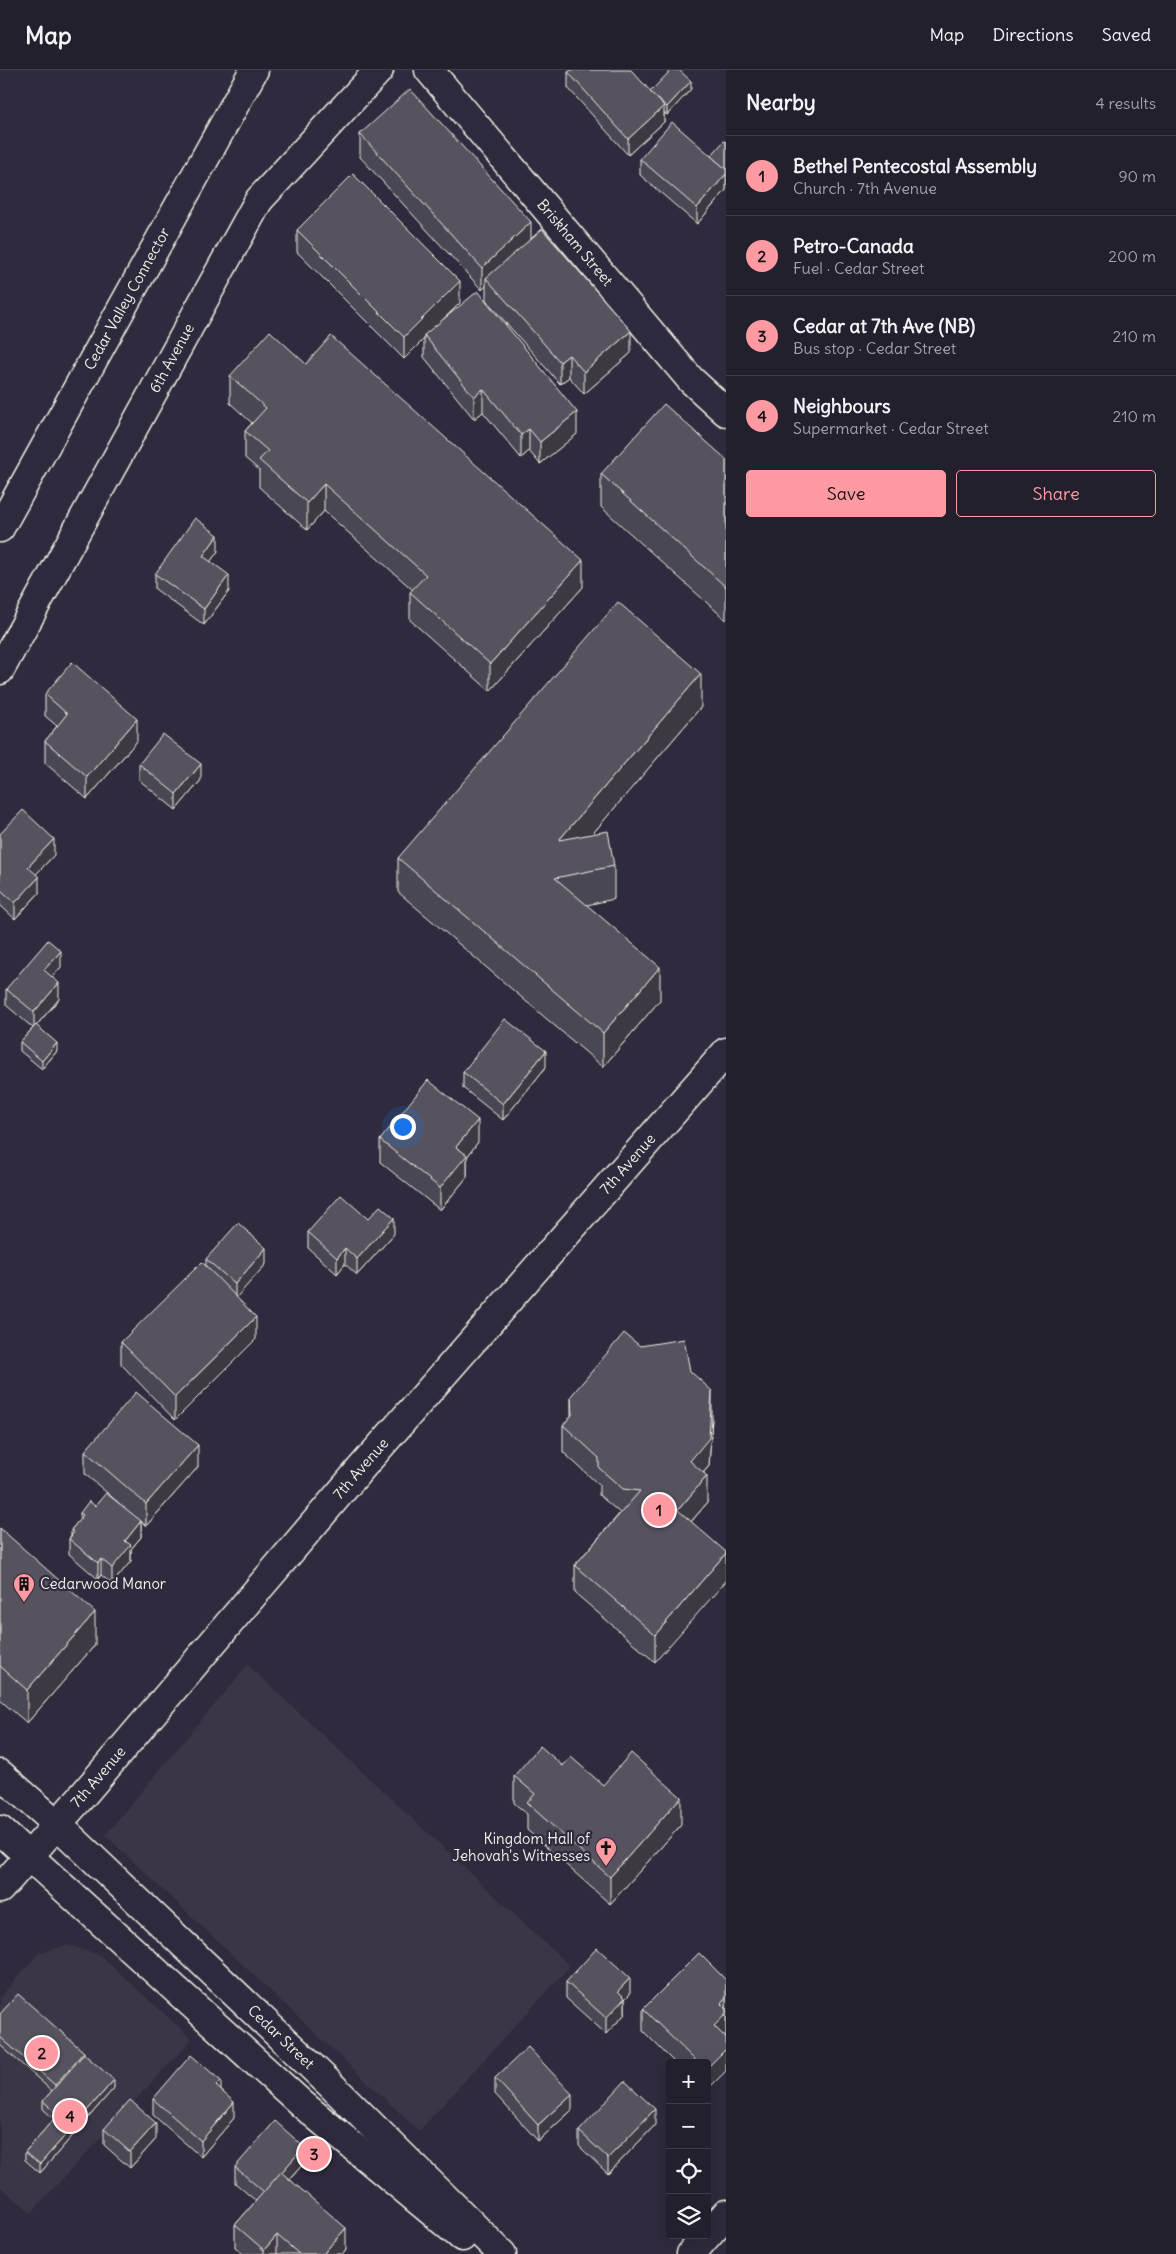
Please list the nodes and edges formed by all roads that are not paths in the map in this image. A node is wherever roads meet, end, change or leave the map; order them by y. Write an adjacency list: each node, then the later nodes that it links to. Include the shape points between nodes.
1 (254, 70): 5 (street, Cedar Valley Connector)
2 (379, 70): 6 (street, 6th Avenue, via 259,200)
3 (429, 70): 4 (street, Briskham Street, via 690,380)
4 (726, 412)
5 (0, 528)
6 (0, 670)
7 (726, 1052): 9 (street, 7th Avenue, via 363,1466)
8 (0, 1774): 9 (street)
9 (57, 1824): 11 (street, 7th Avenue); 15 (street, Cedar Street, via 330,2084)
10 (0, 1830): 11 (street)
11 (29, 1856): 12 (street, 7th Avenue); 14 (street, via 302,2104)
12 (0, 1889)
13 (726, 2214): 16 (street)
14 (482, 2254)
15 (502, 2254)
16 (691, 2254)

